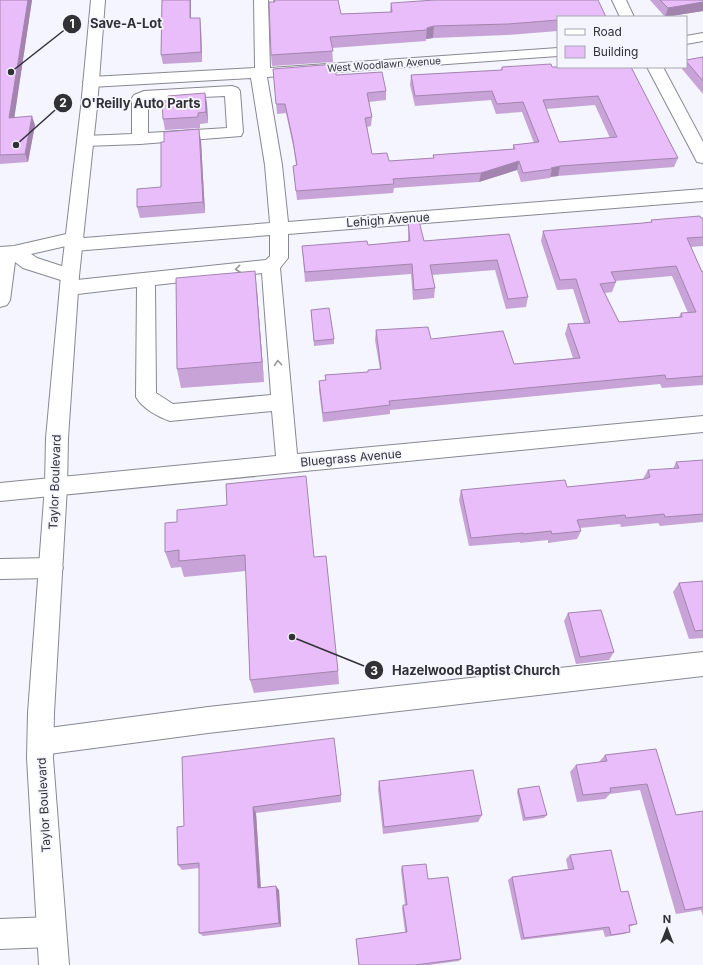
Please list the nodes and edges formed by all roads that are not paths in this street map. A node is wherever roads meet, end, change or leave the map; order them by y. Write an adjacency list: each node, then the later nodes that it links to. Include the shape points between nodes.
1 (98, 0): 10 (street, Taylor Boulevard)
2 (261, 0): 9 (street)
3 (619, 0): 4 (street)
4 (627, 16)
5 (703, 37): 6 (street)
6 (687, 40)
7 (557, 52): 9 (street, West Woodlawn Avenue)
8 (656, 68): 16 (street)
9 (261, 72): 11 (street, West Woodlawn Avenue); 18 (street)
10 (91, 82): 11 (street, West Woodlawn Avenue); 15 (street, Taylor Boulevard)
11 (187, 85): 12 (street); 13 (street, via 232,91 235,132)
12 (162, 94): 13 (street, via 168,101 218,98 225,101 226,125 221,129 166,133); 14 (street, via 140,98)
13 (158, 137): 14 (street)
14 (140, 139): 15 (street)
15 (85, 141): 19 (street, Taylor Boulevard)
16 (703, 158)
17 (703, 195): 18 (street, Lehigh Avenue)
18 (281, 228): 19 (street, Lehigh Avenue); 21 (street, via 279,258)
19 (74, 241): 20 (street, Lehigh Avenue); 23 (street, Taylor Boulevard)
20 (7, 253): 23 (street); 24 (street)
21 (270, 266): 22 (street, one-way to 22); 25 (street, one-way to 21)
22 (146, 280): 23 (street); 25 (street, via 146,397 170,413)
23 (70, 282): 28 (street, Taylor Boulevard, via 56,438)
24 (1, 293)
25 (282, 402): 27 (street)
26 (703, 424): 27 (street, Bluegrass Avenue)
27 (287, 464): 28 (street, Bluegrass Avenue)
28 (56, 486): 29 (street, Bluegrass Avenue); 30 (street, Taylor Boulevard)
29 (0, 492)
30 (51, 568): 31 (street); 33 (street, Taylor Boulevard)
31 (0, 569)
32 (703, 664): 33 (street, via 208,720)
33 (41, 742): 34 (street, Taylor Boulevard)
34 (51, 932): 35 (street); 36 (street, Taylor Boulevard)
35 (0, 934)
36 (54, 965)

